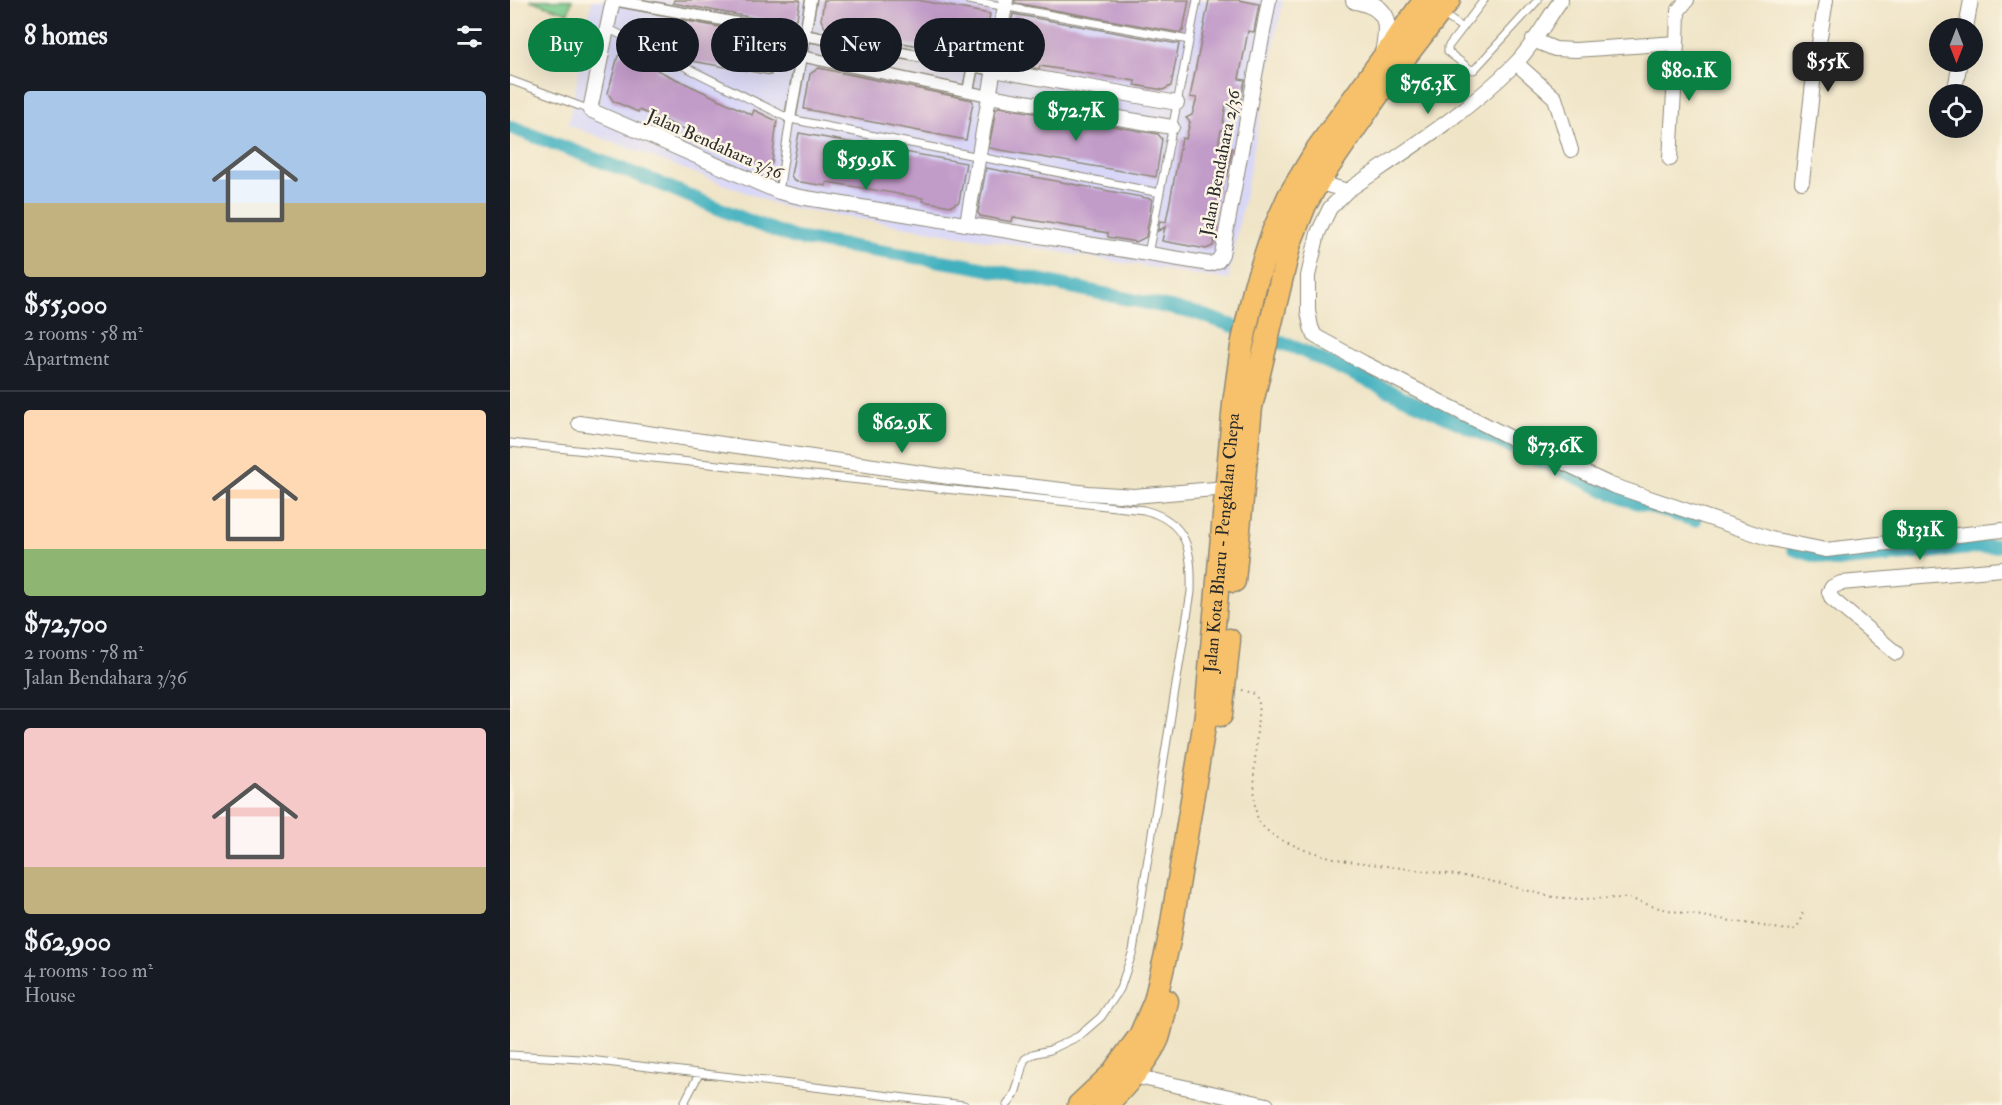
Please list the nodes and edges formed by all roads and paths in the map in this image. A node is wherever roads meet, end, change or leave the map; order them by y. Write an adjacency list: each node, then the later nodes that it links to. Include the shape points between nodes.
1 (613, 0): 15 (street); 19 (street)
2 (811, 0): 16 (street)
3 (968, 0): 13 (lane)
4 (1197, 0): 22 (lane)
5 (1269, 0): 49 (street, Jalan Bendahara 2/36, via 1222,254 1210,264)
6 (1355, 0): 27 (street, via 1379,8 1385,16 1388,25)
7 (1484, 0): 20 (lane)
8 (1538, 0): 20 (lane, via 1474,70 1449,51)
9 (1561, 0): 23 (street)
10 (1687, 0): 24 (street, via 1678,11)
11 (1826, 0): 44 (street)
12 (1971, 0): 18 (street)
13 (1006, 3): 17 (street); 22 (lane)
14 (1438, 4): 20 (lane); 27 (main road, Jalan Kota Bharu - Pengkalan Chepa); 43 (main road, Jalan Kota Bharu - Pengkalan Chepa)
15 (715, 18)
16 (808, 18)
17 (1003, 18)
18 (1968, 18)
19 (607, 28): 37 (street); 38 (lane)
20 (1463, 28)
21 (808, 35): 25 (street)
22 (1189, 40): 36 (lane)
23 (1533, 40): 24 (street, via 1556,49 1575,50); 28 (street)
24 (1677, 43): 42 (street)
25 (914, 55)
26 (808, 57): 34 (street)
27 (1382, 59): 52 (main road, Jalan Kota Bharu - Pengkalan Chepa, via 1318,148 1273,232 1255,286 1242,346)
28 (1516, 63): 40 (street, via 1555,98); 45 (street, via 1417,144)
29 (798, 72): 38 (street)
30 (972, 72): 34 (street)
31 (994, 72): 35 (street)
32 (1005, 72): 36 (street)
33 (510, 80): 37 (lane)
34 (968, 91): 35 (street)
35 (990, 96): 39 (street); 41 (street)
36 (1177, 103): 39 (lane)
37 (590, 110): 46 (street, Jalan Bendahara 3/36)
38 (790, 119): 41 (lane); 46 (lane)
39 (1172, 127): 47 (lane)
40 (1570, 150)
41 (979, 158): 47 (lane); 48 (street)
42 (1670, 159)
43 (1318, 182): 45 (street); 56 (main road, Jalan Kota Bharu - Pengkalan Chepa, via 1290,243 1251,407)
44 (1802, 182)
45 (1347, 191): 53 (street, via 1330,208 1318,233 1308,276 1308,311 1315,336 1364,363 1611,485 1771,539 1826,550)
46 (779, 192): 48 (street, Jalan Bendahara 3/36)
47 (1160, 193): 49 (lane)
48 (967, 223): 49 (street, Jalan Bendahara 3/36)
49 (1148, 254)
50 (579, 423): 52 (street, via 949,477 1088,493 1134,496)
51 (510, 442): 63 (lane, via 1144,510 1158,514 1182,536 1190,550 1191,592 1133,951 1120,989 1101,1017 1079,1036 1025,1059 1017,1089)
52 (1226, 488): 64 (main road, Jalan Kota Bharu - Pengkalan Chepa, via 1206,714 1169,941 1157,991 1140,1036 1111,1075)
53 (2002, 530)
54 (2002, 569): 55 (street, via 1832,587 1832,599)
55 (1896, 653)
56 (1225, 685): 57 (path, via 1255,694 1259,702 1254,775 1258,820 1279,839 1305,850 1341,860 1479,878 1553,897 1629,898 1655,907 1761,927 1793,930); 60 (main road, Jalan Kota Bharu - Pengkalan Chepa, via 1180,950 1157,1040)
57 (1803, 912)
58 (510, 1055): 59 (lane, via 581,1059)
59 (699, 1074): 61 (lane); 62 (lane)
60 (1132, 1076): 65 (main road, Jalan Kota Bharu - Pengkalan Chepa); 66 (street)
61 (683, 1105)
62 (964, 1105)
63 (1007, 1105)
64 (1079, 1105)
65 (1105, 1105)
66 (1267, 1105)

